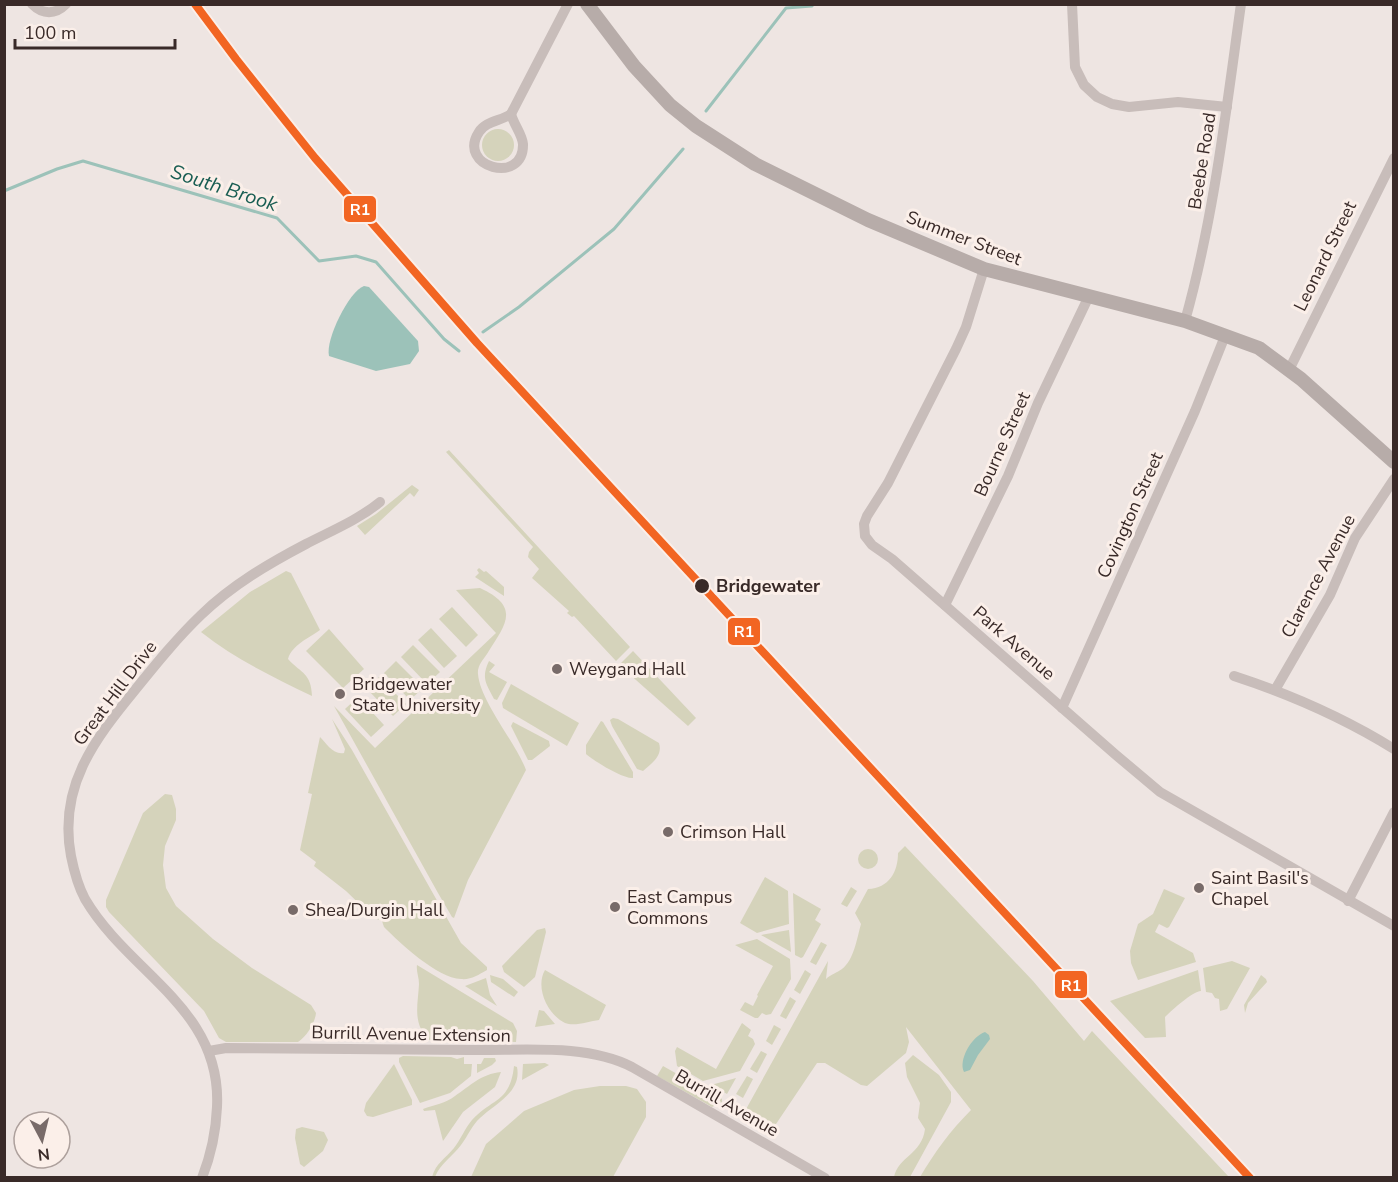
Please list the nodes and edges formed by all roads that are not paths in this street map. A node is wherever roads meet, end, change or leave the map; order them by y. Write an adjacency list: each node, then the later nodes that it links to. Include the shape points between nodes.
1 (32, 4): 2 (street, via 48,13)
2 (66, 4)
3 (568, 4): 8 (street)
4 (586, 4): 10 (main road, Summer Street, via 652,87 709,135 795,186)
5 (1072, 4): 7 (street, via 1075,67 1084,85 1097,97 1129,107 1178,102)
6 (1242, 4): 7 (street, Beebe Road)
7 (1227, 107): 12 (street, Beebe Road, via 1207,234)
8 (511, 114): 8 (street, via 486,125 476,138 477,154 488,166 503,169 520,155 523,140)
9 (1394, 158): 14 (street, Leonard Street)
10 (984, 269): 11 (main road, Summer Street); 18 (street, Park Avenue, via 966,327 945,372 864,524 872,545)
11 (1089, 296): 12 (main road, Summer Street); 18 (street, Bourne Street)
12 (1185, 321): 13 (main road, Summer Street)
13 (1225, 336): 14 (main road, Summer Street, via 1259,348); 21 (street, Covington Street)
14 (1289, 370): 15 (main road, Summer Street)
15 (1394, 462)
16 (1394, 479): 20 (street, Clarence Avenue, via 1355,538 1330,595)
17 (380, 502): 26 (street, Great Hill Drive, via 255,572 212,604 160,658 115,714 94,743 76,781 68,832 81,891 118,940 186,1013)
18 (945, 604): 21 (street, Park Avenue)
19 (1234, 675): 20 (street)
20 (1275, 690): 22 (street)
21 (1062, 708): 24 (street, Park Avenue, via 1160,792)
22 (1394, 749)
23 (1394, 812): 24 (street)
24 (1348, 901): 25 (street, Park Avenue)
25 (1394, 926)
26 (209, 1051): 27 (street, Burrill Avenue Extension, via 557,1051); 28 (street, Great Hill Drive, via 216,1076 217,1114)
27 (613, 1059): 29 (street, Burrill Avenue)
28 (202, 1178)
29 (825, 1178)

